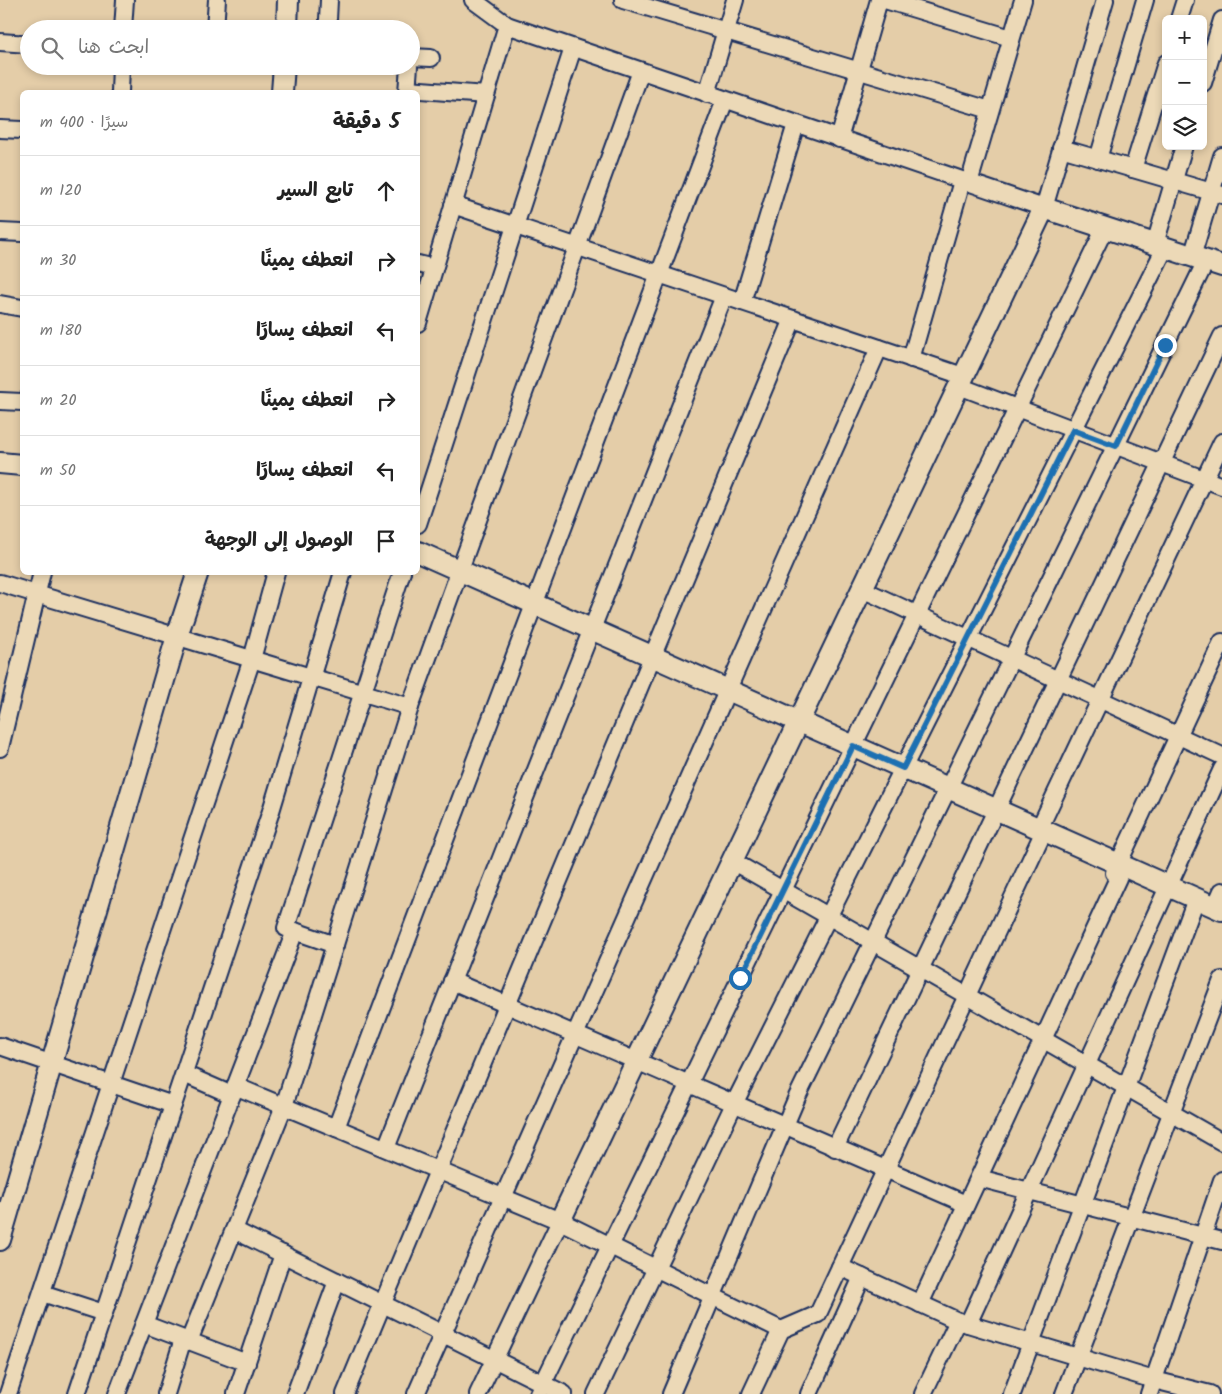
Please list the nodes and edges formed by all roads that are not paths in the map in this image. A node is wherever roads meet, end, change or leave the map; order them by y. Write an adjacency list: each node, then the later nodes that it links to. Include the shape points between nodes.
1 (125, 0): 15 (street)
2 (217, 0): 16 (street)
3 (288, 0): 17 (street)
4 (329, 0): 18 (street)
5 (623, 0): 21 (street)
6 (735, 0): 21 (street)
7 (879, 0): 30 (street)
8 (885, 0): 22 (street)
9 (1023, 0): 22 (street)
10 (1105, 0): 47 (street)
11 (1145, 0): 50 (street)
12 (1185, 0): 14 (street)
13 (480, 2): 20 (street)
14 (1180, 15)
15 (124, 20)
16 (216, 20)
17 (287, 20)
18 (328, 20)
19 (1222, 20): 28 (street)
20 (506, 25): 25 (street); 40 (street)
21 (726, 31): 30 (street); 39 (street)
22 (1011, 38): 42 (street)
23 (0, 42): 24 (street)
24 (20, 43)
25 (573, 48): 29 (street); 57 (street)
26 (420, 57): 27 (street)
27 (431, 58)
28 (1207, 70)
29 (641, 71): 39 (street); 62 (street)
30 (858, 71): 42 (street); 46 (street)
31 (121, 75): 35 (street)
32 (283, 75): 36 (street)
33 (408, 75): 37 (street)
34 (1162, 76): 51 (street)
35 (120, 90)
36 (282, 90)
37 (407, 90)
38 (420, 92): 40 (street)
39 (708, 94): 41 (street)
40 (486, 95): 55 (street)
41 (725, 100): 43 (street); 66 (street)
42 (990, 110): 53 (street)
43 (796, 124): 46 (street); 68 (street)
44 (0, 129): 45 (street)
45 (20, 130)
46 (839, 138): 53 (street)
47 (1062, 148): 50 (street); 56 (street)
48 (1183, 150): 52 (street)
49 (1222, 156): 54 (street)
50 (1098, 159): 51 (street)
51 (1133, 169): 52 (street)
52 (1174, 181): 54 (street); 61 (street)
53 (965, 182): 56 (street); 75 (street)
54 (1217, 194): 63 (street)
55 (453, 205): 57 (street); 65 (street)
56 (1044, 208): 58 (street); 76 (street)
57 (515, 226): 62 (street); 88 (street)
58 (1105, 228): 61 (street); 79 (street)
59 (0, 232): 60 (street)
60 (20, 233)
61 (1160, 246): 63 (street); 80 (street)
62 (578, 247): 66 (street); 96 (street)
63 (1207, 261): 82 (street)
64 (420, 264): 65 (street)
65 (434, 268): 71 (street)
66 (659, 274): 67 (street); 100 (street)
67 (724, 296): 68 (street); 103 (street)
68 (742, 302): 72 (street)
69 (0, 304): 70 (street)
70 (20, 308)
71 (420, 316)
72 (793, 319): 74 (street); 108 (street)
73 (1222, 336): 84 (street)
74 (879, 348): 75 (street); 112 (street)
75 (911, 359): 76 (street)
76 (961, 381): 79 (street); 98 (street)
77 (0, 401): 78 (street)
78 (20, 402)
79 (1018, 408): 80 (street); 101 (street)
80 (1073, 430): 82 (street); 104 (street)
81 (1222, 442): 86 (street)
82 (1116, 446): 84 (street); 107 (street)
83 (0, 463): 85 (street)
84 (1162, 463): 86 (street); 110 (street)
85 (20, 466)
86 (1204, 479): 87 (street); 113 (street)
87 (1222, 486)
88 (420, 518)
89 (420, 553): 96 (street)
90 (420, 567): 96 (street)
91 (41, 575): 99 (street)
92 (197, 575): 102 (street)
93 (275, 575): 106 (street)
94 (342, 575): 109 (street)
95 (401, 575): 111 (street)
96 (458, 577): 100 (street); 114 (street)
97 (0, 583): 99 (street)
98 (862, 589): 101 (street); 115 (street)
99 (37, 594): 102 (street); 117 (street)
100 (532, 610): 103 (street); 155 (street)
101 (917, 615): 104 (street); 118 (street)
102 (177, 636): 106 (street); 143 (street)
103 (589, 636): 108 (street); 136 (street)
104 (968, 638): 107 (street); 121 (street)
105 (1222, 642): 116 (street)
106 (252, 659): 109 (street); 146 (street)
107 (1012, 659): 110 (street); 122 (street)
108 (650, 662): 112 (street); 138 (street)
109 (311, 677): 111 (street); 145 (street, via 271,811)
110 (1058, 680): 113 (street); 123 (street)
111 (362, 693): 114 (street); 131 (street, via 286,928)
112 (725, 696): 115 (street); 139 (street)
113 (1100, 700): 116 (street); 124 (street)
114 (410, 707): 133 (street)
115 (796, 727): 118 (street); 125 (street)
116 (1178, 736): 119 (street); 126 (street)
117 (0, 748)
118 (850, 752): 121 (street); 127 (street)
119 (1222, 756)
120 (1222, 769): 128 (street)
121 (900, 774): 122 (street); 130 (street)
122 (945, 794): 123 (street); 132 (street)
123 (993, 815): 124 (street); 134 (street)
124 (1041, 834): 126 (street); 137 (street)
125 (732, 861): 127 (street); 142 (street)
126 (1116, 872): 128 (street); 140 (street)
127 (783, 890): 130 (street); 147 (street)
128 (1166, 892): 129 (street); 144 (street)
129 (1211, 907): 148 (street)
130 (828, 916): 132 (street); 150 (street)
131 (295, 931): 133 (street); 149 (street)
132 (873, 942): 134 (street); 154 (street)
133 (335, 945): 152 (street)
134 (920, 969): 137 (street); 158 (street)
135 (1222, 980): 153 (street)
136 (452, 982): 138 (street); 157 (street)
137 (967, 996): 140 (street); 160 (street)
138 (506, 1005): 139 (street); 159 (street)
139 (575, 1035): 142 (street); 164 (street)
140 (1043, 1040): 144 (street); 161 (street)
141 (0, 1046): 143 (street)
142 (636, 1062): 147 (street); 168 (street)
143 (52, 1063): 146 (street); 171 (street)
144 (1087, 1065): 148 (street); 163 (street)
145 (184, 1074): 149 (street); 151 (street)
146 (111, 1084): 151 (street); 179 (street)
147 (689, 1084): 150 (street); 173 (street)
148 (1126, 1087): 153 (street); 166 (street)
149 (234, 1090): 152 (street); 185 (street)
150 (734, 1104): 154 (street); 176 (street)
151 (173, 1105): 183 (street)
152 (284, 1106): 155 (street); 169 (street)
153 (1171, 1113): 156 (street); 167 (street)
154 (785, 1126): 158 (street); 180 (street)
155 (336, 1128): 157 (street)
156 (1222, 1142)
157 (386, 1148): 159 (street)
158 (835, 1148): 160 (street)
159 (438, 1170): 164 (street); 181 (street)
160 (886, 1170): 165 (street); 175 (street)
161 (979, 1178): 163 (street); 165 (street)
162 (1222, 1180): 170 (street)
163 (1029, 1191): 166 (street); 184 (street)
164 (504, 1197): 168 (street); 187 (street)
165 (966, 1204): 182 (street)
166 (1082, 1205): 167 (street); 189 (street)
167 (1131, 1218): 170 (street); 190 (street)
168 (560, 1220): 173 (street); 191 (street)
169 (234, 1230): 174 (street); 188 (street)
170 (1203, 1236): 172 (street); 193 (street)
171 (0, 1240)
172 (1222, 1241)
173 (610, 1245): 176 (street); 194 (street)
174 (283, 1254): 178 (street); 192 (street)
175 (840, 1267): 177 (street); 186 (street, via 818,1314)
176 (656, 1268): 180 (street); 205 (street)
177 (862, 1277): 182 (street); 208 (street)
178 (337, 1281): 181 (street); 200 (street)
179 (42, 1293): 183 (street); 195 (street)
180 (713, 1296): 186 (street); 206 (street)
181 (382, 1304): 187 (street); 201 (street)
182 (920, 1304): 184 (street)
183 (104, 1313): 196 (street)
184 (963, 1322): 189 (street); 209 (street)
185 (144, 1324): 188 (street); 197 (street)
186 (781, 1330): 207 (street)
187 (443, 1334): 191 (street); 202 (street)
188 (186, 1340): 192 (street); 198 (street)
189 (1031, 1343): 190 (street); 210 (street)
190 (1078, 1357): 193 (street); 211 (street)
191 (494, 1359): 194 (street); 203 (street)
192 (247, 1363): 199 (street)
193 (1152, 1387): 212 (street)
194 (540, 1389): 204 (street)
195 (8, 1394)
196 (77, 1394)
197 (117, 1394)
198 (166, 1394)
199 (236, 1394)
200 (295, 1394)
201 (345, 1394)
202 (416, 1394)
203 (478, 1394)
204 (564, 1394)
205 (596, 1394)
206 (671, 1394)
207 (751, 1394)
208 (809, 1394)
209 (922, 1394)
210 (1012, 1394)
211 (1064, 1394)
212 (1210, 1394)

